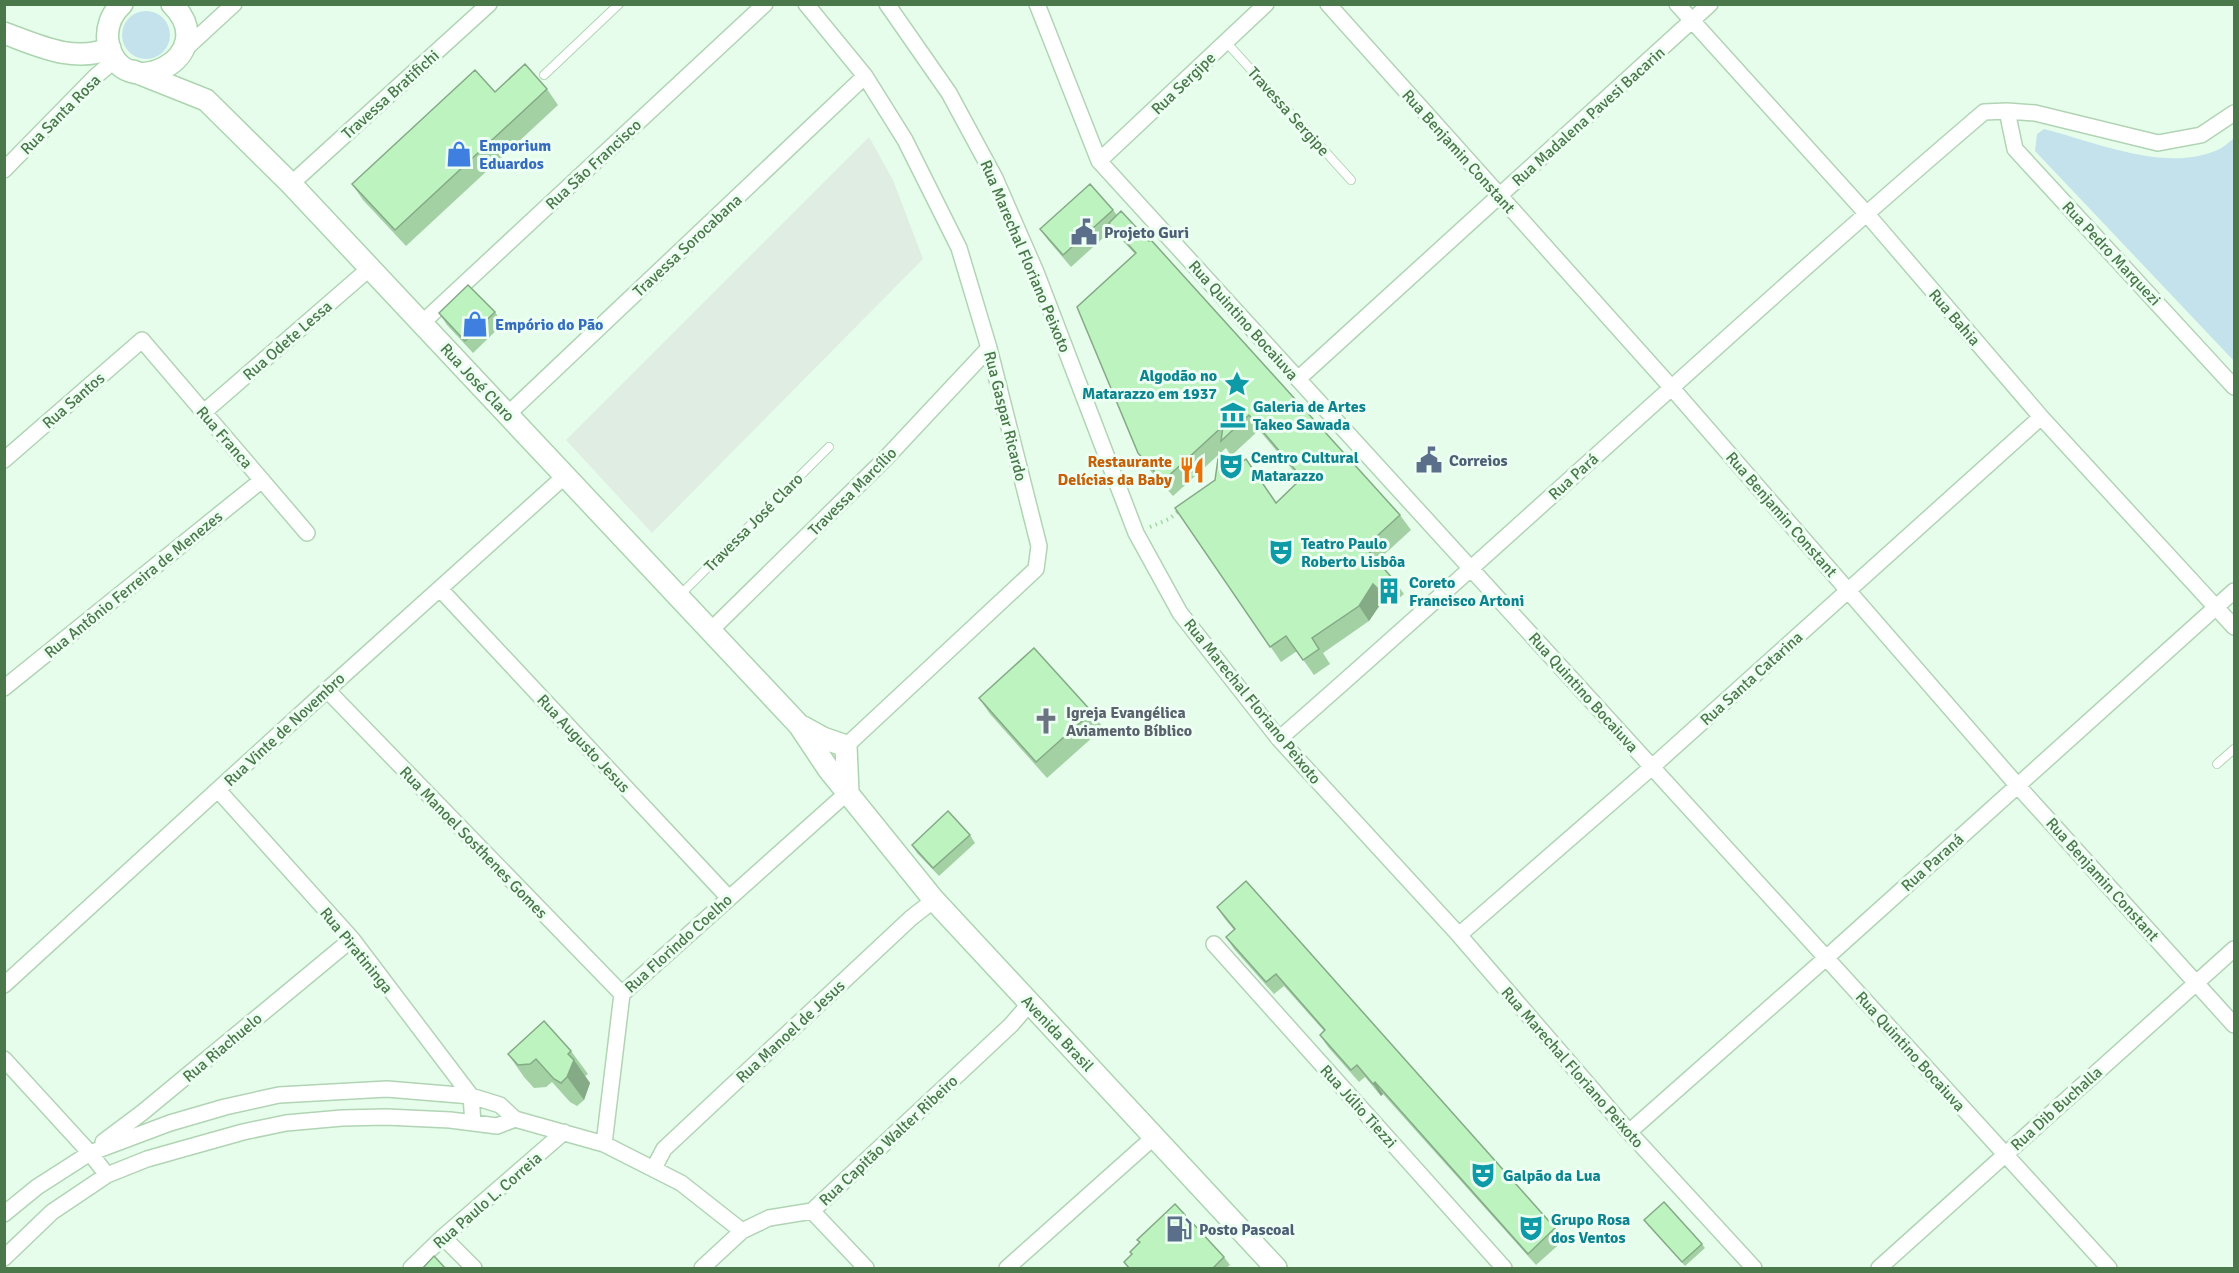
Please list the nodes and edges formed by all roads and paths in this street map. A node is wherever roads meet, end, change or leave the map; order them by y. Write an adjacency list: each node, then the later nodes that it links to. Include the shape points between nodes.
1 (122, 4): 18 (street, via 108,29)
2 (172, 4): 17 (street, via 185,27)
3 (234, 4): 17 (street)
4 (489, 4): 27 (street, Travessa Bratifichi)
5 (619, 4): 20 (lane)
6 (765, 4): 31 (street, Rua São Francisco)
7 (806, 4): 21 (street, Rua Gaspar Ricardo)
8 (887, 4): 47 (street, Rua Marechal Floriano Peixoto, via 949,93 995,178 1036,272)
9 (1036, 4): 24 (street, Rua Quintino Bocaiuva)
10 (1266, 4): 16 (street, Rua Sergipe)
11 (1328, 4): 28 (street, Rua Benjamin Constant)
12 (1677, 4): 14 (street, Rua Bahia)
13 (1710, 4): 14 (street, Rua Madalena Pavesi Bacarin)
14 (1692, 22): 28 (street, Rua Madalena Pavesi Bacarin); 29 (street, Rua Bahia)
15 (4, 33): 18 (street, via 77,54)
16 (1226, 42): 24 (street, Rua Sergipe); 26 (lane, Travessa Sergipe)
17 (183, 51): 19 (street, via 167,68 145,74)
18 (113, 54): 19 (street, Rua José Claro); 25 (street, Rua Santa Rosa)
19 (133, 72): 27 (street, Rua José Claro, via 206,100)
20 (544, 75)
21 (865, 76): 33 (street, Rua Gaspar Ricardo, via 905,140 959,248); 38 (street, Travessa Sorocabana)
22 (2007, 111): 23 (street, Rua Pará, via 2035,113 2158,143 2201,135); 29 (street, Rua Pará, via 1984,112); 36 (street, Rua Pedro Marquezi, via 2015,149)
23 (2235, 113)
24 (1099, 161): 34 (street, Rua Quintino Bocaiuva)
25 (4, 170)
26 (1351, 180)
27 (291, 184): 30 (street, Rua José Claro)
28 (1499, 196): 34 (street, Rua Madalena Pavesi Bacarin); 35 (street, Rua Benjamin Constant)
29 (1866, 213): 35 (street, Rua Pará); 39 (street, Rua Bahia)
30 (370, 268): 31 (street, Rua José Claro); 37 (street, Rua Odete Lessa)
31 (422, 323): 38 (street, Rua José Claro)
32 (142, 340): 37 (street, Rua Franca); 42 (street, Rua Santos)
33 (989, 348): 56 (street, Travessa Marcílio, via 886,458); 61 (street, Rua Gaspar Ricardo, via 1040,546 1036,569)
34 (1298, 379): 49 (street, Rua Quintino Bocaiuva)
35 (1671, 387): 49 (street, Rua Pará); 51 (street, Rua Benjamin Constant)
36 (2235, 387)
37 (204, 412): 45 (street, Rua Franca)
38 (508, 414): 44 (street, Rua José Claro)
39 (2041, 417): 51 (street, Rua Santa Catarina); 54 (street, Rua Bahia)
40 (829, 447): 53 (lane, Travessa José Claro)
41 (1244, 459): 43 (path)
42 (4, 460)
43 (1234, 467)
44 (566, 475): 50 (street, Rua Vinte de Novembro); 53 (street, Rua José Claro)
45 (262, 480): 48 (street, Rua Franca); 57 (street, Rua Antônio Ferreira de Menezes)
46 (1188, 504): 47 (path, via 1169,519)
47 (1136, 532): 60 (street, Rua Marechal Floriano Peixoto, via 1180,613)
48 (307, 533)
49 (1471, 569): 60 (street, Rua Pará); 64 (street, Rua Quintino Bocaiuva)
50 (440, 589): 58 (street, Rua Vinte de Novembro); 68 (street, Rua Augusto Jesus)
51 (1850, 590): 64 (street, Rua Santa Catarina); 65 (street, Rua Benjamin Constant)
52 (2235, 591): 54 (street, Rua Paraná)
53 (678, 597): 56 (street, Rua José Claro)
54 (2216, 607): 55 (street, Rua Bahia); 65 (street, Rua Paraná)
55 (2235, 627)
56 (710, 631): 59 (street, Rua José Claro)
57 (4, 688)
58 (327, 690): 66 (street, Rua Vinte de Novembro); 77 (street, Rua Manoel Sosthenes Gomes)
59 (799, 725): 61 (street, Rua José Claro); 67 (street, Rua José Claro)
60 (1279, 739): 70 (street, Rua Marechal Floriano Peixoto)
61 (846, 746): 67 (street)
62 (2235, 749): 63 (lane)
63 (2217, 764)
64 (1652, 767): 70 (street, Rua Santa Catarina); 74 (street, Rua Quintino Bocaiuva)
65 (2017, 785): 74 (street, Rua Paraná); 75 (street, Rua Benjamin Constant)
66 (218, 790): 71 (street, Rua Piratininga); 76 (street, Rua Vinte de Novembro)
67 (848, 792): 68 (street, Rua Florindo Coelho); 69 (street, Avenida Brasil)
68 (728, 897): 77 (street, Rua Florindo Coelho)
69 (934, 900): 78 (street, Avenida Brasil); 90 (street, Rua Manoel de Jesus, via 664,1149)
70 (1459, 935): 85 (street, Rua Marechal Floriano Peixoto)
71 (352, 939): 81 (street, Rua Piratininga); 88 (street, Rua Riachuelo)
72 (1214, 944): 103 (street, Rua Júlio Tiezzi)
73 (2235, 949): 75 (street, Rua Dib Buchalla)
74 (1826, 958): 85 (street, Rua Paraná); 89 (street, Rua Quintino Bocaiuva)
75 (2196, 983): 79 (street, Rua Benjamin Constant); 89 (street, Rua Dib Buchalla)
76 (4, 985)
77 (622, 994): 87 (street, Rua Florindo Coelho)
78 (1030, 1003): 86 (street, Avenida Brasil); 92 (street, Rua Capitão Walter Ribeiro)
79 (2235, 1025)
80 (4, 1059): 88 (street)
81 (471, 1096): 82 (street, via 500,1105); 83 (street); 88 (street, via 387,1089 279,1095 170,1123)
82 (515, 1119): 83 (street, via 497,1126); 84 (street)
83 (473, 1123): 91 (street, via 386,1117 286,1123 202,1143)
84 (564, 1132): 87 (street); 95 (street, Rua Paulo L. Correia)
85 (1629, 1132): 104 (street, Rua Marechal Floriano Peixoto)
86 (1154, 1137): 101 (street); 102 (street, Avenida Brasil)
87 (604, 1144): 90 (street)
88 (90, 1153): 91 (street); 93 (street)
89 (2004, 1154): 105 (street, Rua Dib Buchalla); 106 (street, Rua Quintino Bocaiuva)
90 (654, 1168): 94 (street, via 681,1183)
91 (107, 1175): 96 (street, via 51,1212)
92 (812, 1211): 94 (street, Rua Capitão Walter Ribeiro, via 769,1218); 100 (street)
93 (4, 1214)
94 (742, 1231): 99 (street, Rua Capitão Walter Ribeiro)
95 (443, 1237): 97 (street, Rua Paulo L. Correia); 98 (street)
96 (4, 1258)
97 (411, 1269)
98 (474, 1269)
99 (702, 1269)
100 (866, 1269)
101 (1006, 1269)
102 (1276, 1269)
103 (1504, 1269)
104 (1754, 1269)
105 (1879, 1269)
106 (2109, 1269)

